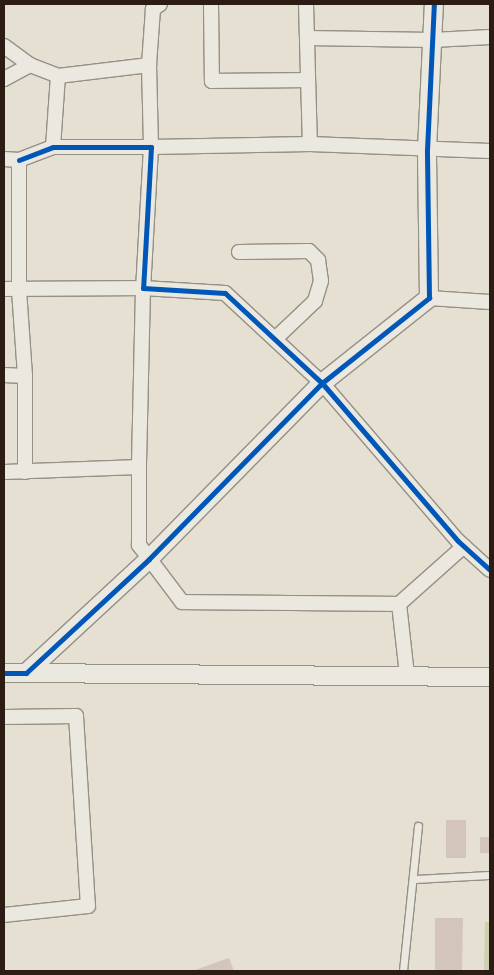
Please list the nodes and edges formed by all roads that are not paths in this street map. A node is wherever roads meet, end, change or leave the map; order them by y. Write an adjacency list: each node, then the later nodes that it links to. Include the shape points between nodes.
1 (160, 4): 9 (street, via 154,9)
2 (211, 4): 13 (street, via 212,81)
3 (306, 4): 6 (street)
4 (434, 4): 7 (street)
5 (490, 37): 7 (street)
6 (307, 38): 7 (street); 13 (street)
7 (433, 40): 17 (street)
8 (4, 46): 10 (street)
9 (149, 65): 11 (street); 16 (street)
10 (30, 66): 11 (street); 12 (street)
11 (58, 76): 15 (street)
12 (4, 79)
13 (307, 80): 14 (street)
14 (310, 144): 16 (street); 17 (street)
15 (53, 147): 16 (street); 20 (street)
16 (151, 147): 22 (street)
17 (427, 150): 18 (street); 25 (street)
18 (490, 151)
19 (4, 159): 20 (street)
20 (19, 160): 24 (street)
21 (239, 252): 27 (street, via 309,251 318,260 321,281 315,301)
22 (144, 288): 24 (street); 27 (street, via 225,293); 31 (street)
23 (4, 289): 24 (street)
24 (19, 290): 29 (street)
25 (429, 298): 26 (street); 30 (street)
26 (490, 302)
27 (275, 339): 30 (street)
28 (4, 375): 29 (street)
29 (25, 376): 33 (street)
30 (322, 383): 34 (street); 35 (street)
31 (139, 467): 33 (street); 35 (street, via 139,545)
32 (4, 472): 33 (street)
33 (25, 472)
34 (464, 546): 36 (street); 37 (street)
35 (149, 559): 37 (street, via 182,602); 39 (street)
36 (490, 570)
37 (399, 604): 40 (street)
38 (4, 673): 39 (street)
39 (26, 673): 40 (street)
40 (407, 675): 41 (street)
41 (490, 677)
42 (4, 717): 46 (street, via 76,716 88,906)
43 (418, 826): 45 (lane)
44 (490, 875): 45 (lane)
45 (414, 879): 47 (lane)
46 (4, 915)
47 (404, 971)

